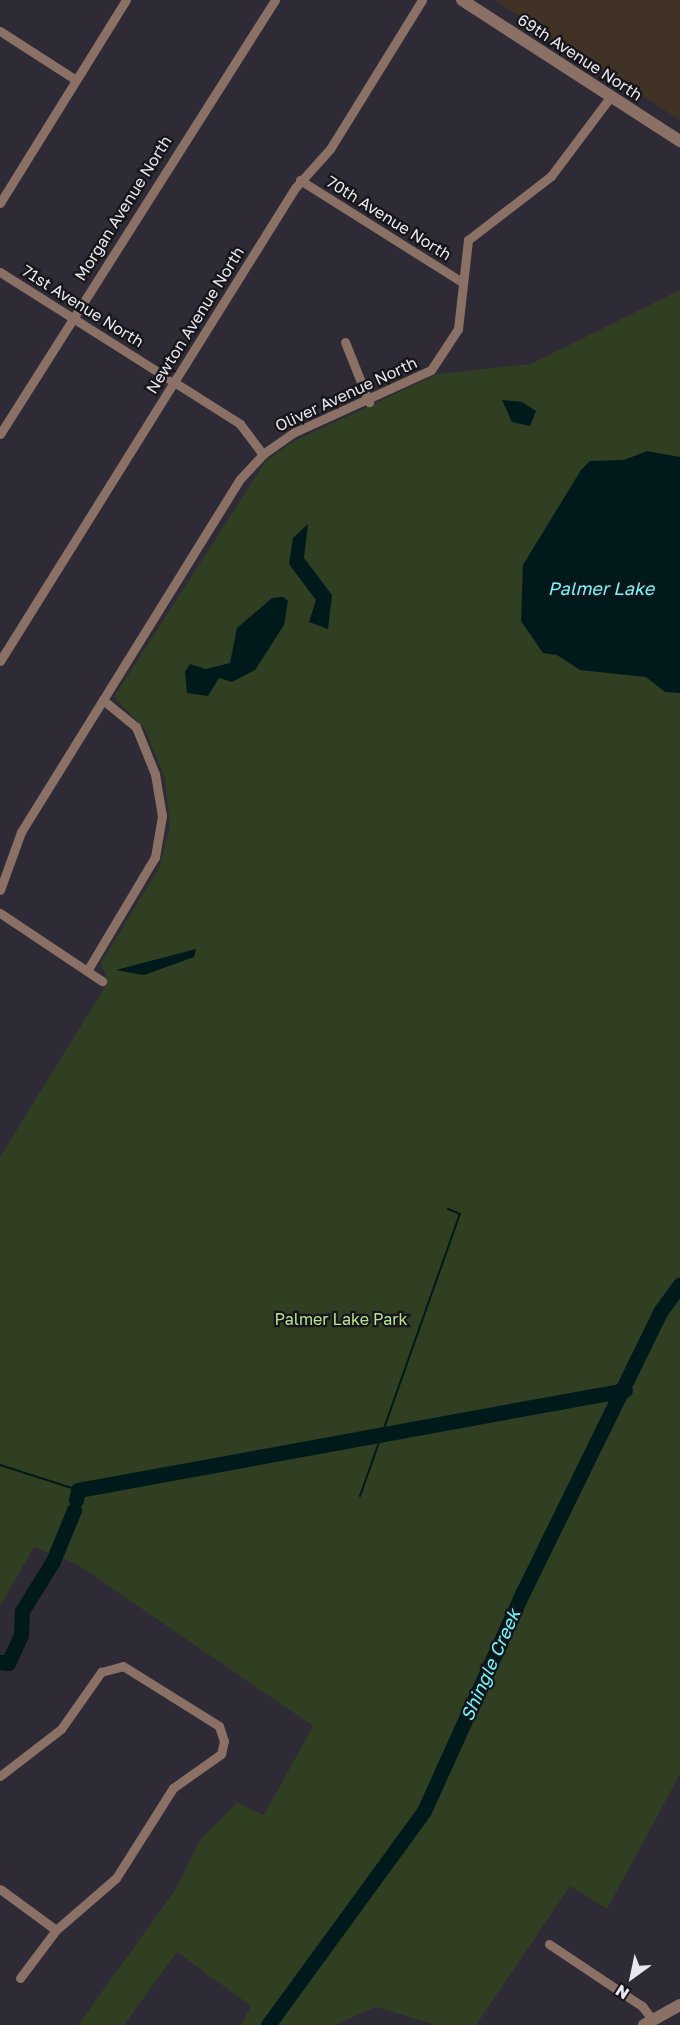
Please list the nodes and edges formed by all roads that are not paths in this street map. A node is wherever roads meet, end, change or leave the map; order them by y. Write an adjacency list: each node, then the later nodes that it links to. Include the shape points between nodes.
1 (126, 0): 6 (street)
2 (275, 0): 13 (street, Morgan Avenue North)
3 (422, 0): 9 (street, Newton Avenue North, via 330,149)
4 (462, 0): 7 (street, 69th Avenue North)
5 (0, 31): 6 (street)
6 (76, 80): 10 (street)
7 (611, 96): 8 (street, 69th Avenue North); 12 (street, Oliver Avenue North, via 551,176 468,240)
8 (680, 141)
9 (300, 180): 12 (street, 70th Avenue North); 15 (street, Newton Avenue North)
10 (0, 203)
11 (0, 272): 13 (street, 71st Avenue North)
12 (462, 282): 16 (street, Oliver Avenue North, via 461,316 448,352 421,377)
13 (73, 317): 15 (street, 71st Avenue North); 17 (street, Morgan Avenue North)
14 (345, 342): 16 (street)
15 (174, 381): 18 (street, 71st Avenue North, via 240,424); 19 (street, Newton Avenue North)
16 (369, 402): 18 (street, Oliver Avenue North, via 295,432)
17 (0, 434)
18 (263, 454): 20 (street, Oliver Avenue North, via 240,479)
19 (0, 661)
20 (103, 700): 21 (street, Oliver Avenue North, via 14,845); 23 (street, via 136,727 155,774 162,816 155,857)
21 (0, 890)
22 (0, 913): 23 (street)
23 (87, 971): 24 (street)
24 (102, 981)
25 (0, 1776): 27 (street, via 61,1729 101,1672 123,1666 142,1674 219,1726 224,1742 221,1754 173,1788 116,1878)
26 (0, 1889): 27 (street)
27 (56, 1930): 29 (street)
28 (549, 1944): 31 (street, via 642,2006)
29 (20, 1978)
30 (680, 2005): 31 (street)
31 (647, 2022)

